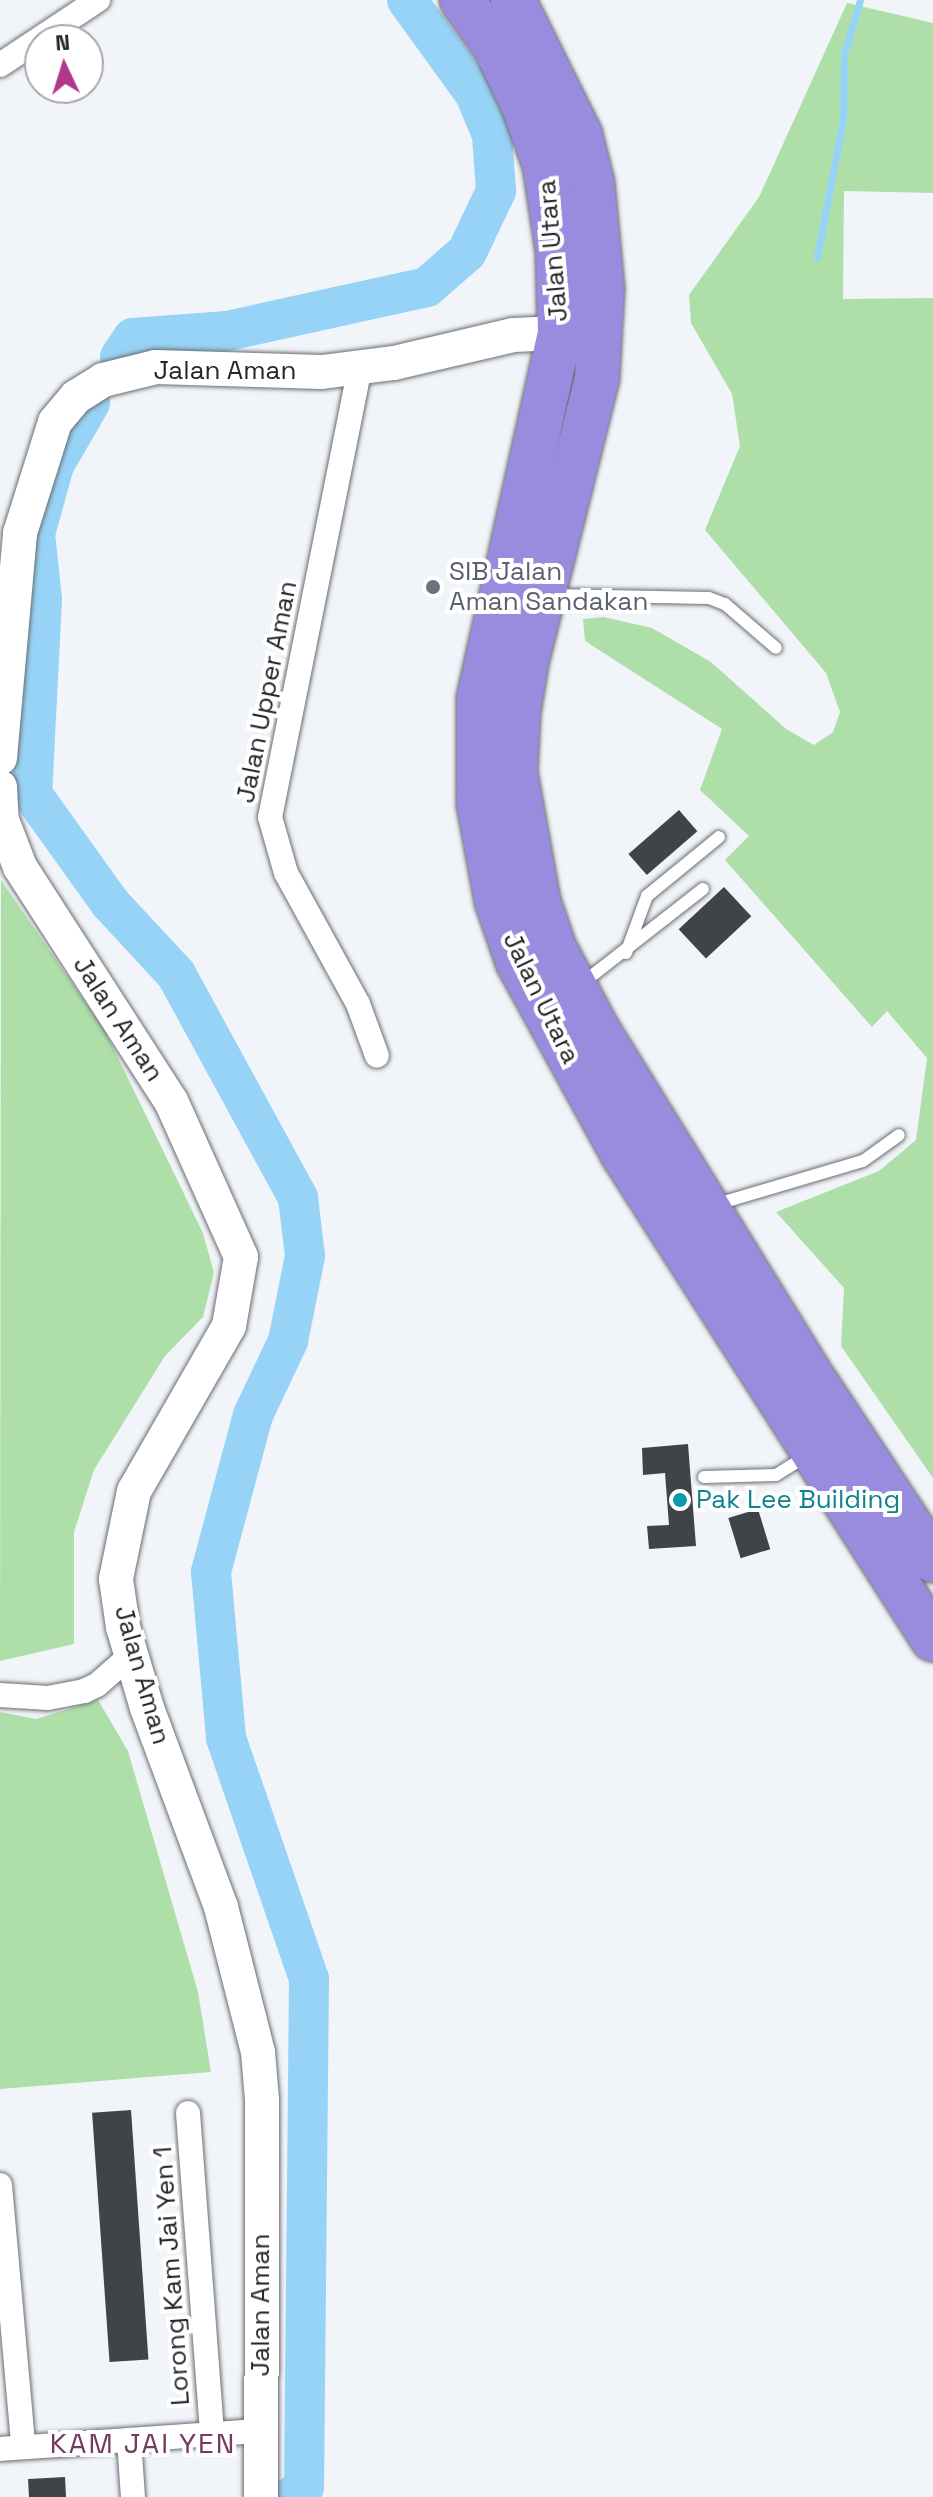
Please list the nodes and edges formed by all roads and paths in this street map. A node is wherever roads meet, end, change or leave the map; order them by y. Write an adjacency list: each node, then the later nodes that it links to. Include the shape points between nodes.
1 (98, 0): 5 (street)
2 (462, 0): 6 (highway, Jalan Utara, via 496,48 545,165 558,251)
3 (513, 0): 4 (highway, Jalan Utara)
4 (538, 43): 6 (highway, via 573,183 589,298 587,319 579,330); 8 (highway, Jalan Utara, via 580,135 592,183 603,319 597,378)
5 (0, 65)
6 (560, 333): 7 (street, Jalan Aman, via 513,335); 20 (highway, Jalan Utara, via 479,699 479,804 485,851 518,962 547,1020 623,1154)
7 (360, 367): 10 (street, Jalan Aman, via 322,372 156,367 103,380 76,397 55,422 20,533); 17 (street, Jalan Upper Aman, via 270,817 286,873 358,1004)
8 (543, 595): 9 (lane, via 709,598 725,604); 16 (highway, Jalan Utara, via 526,663 515,773 538,901)
9 (776, 648)
10 (0, 758)
11 (0, 787): 13 (street, Jalan Aman)
12 (719, 837): 15 (lane, via 647,896)
13 (6, 851): 24 (street, Jalan Aman, via 171,1101 241,1257 229,1326 149,1460 121,1534 116,1579)
14 (703, 889): 15 (lane)
15 (626, 953): 16 (lane)
16 (574, 989): 19 (highway, Jalan Utara)
17 (377, 1056)
18 (899, 1135): 19 (lane, via 863,1161)
19 (707, 1207): 22 (highway, Jalan Utara)
20 (814, 1451): 21 (lane, via 776,1475); 23 (highway, Jalan Utara)
21 (704, 1477)
22 (933, 1560)
23 (933, 1639)
24 (131, 1655): 25 (street, via 84,1691 48,1698); 28 (street, Jalan Aman, via 221,1907 258,2052)
25 (0, 1695)
26 (188, 2113): 29 (street, Lorong Kam Jai Yen 1)
27 (0, 2185): 31 (street)
28 (260, 2431): 29 (street); 33 (street, Jalan Aman)
29 (212, 2434): 30 (street)
30 (129, 2440): 31 (street); 32 (street)
31 (12, 2447)
32 (133, 2497)
33 (261, 2497)

